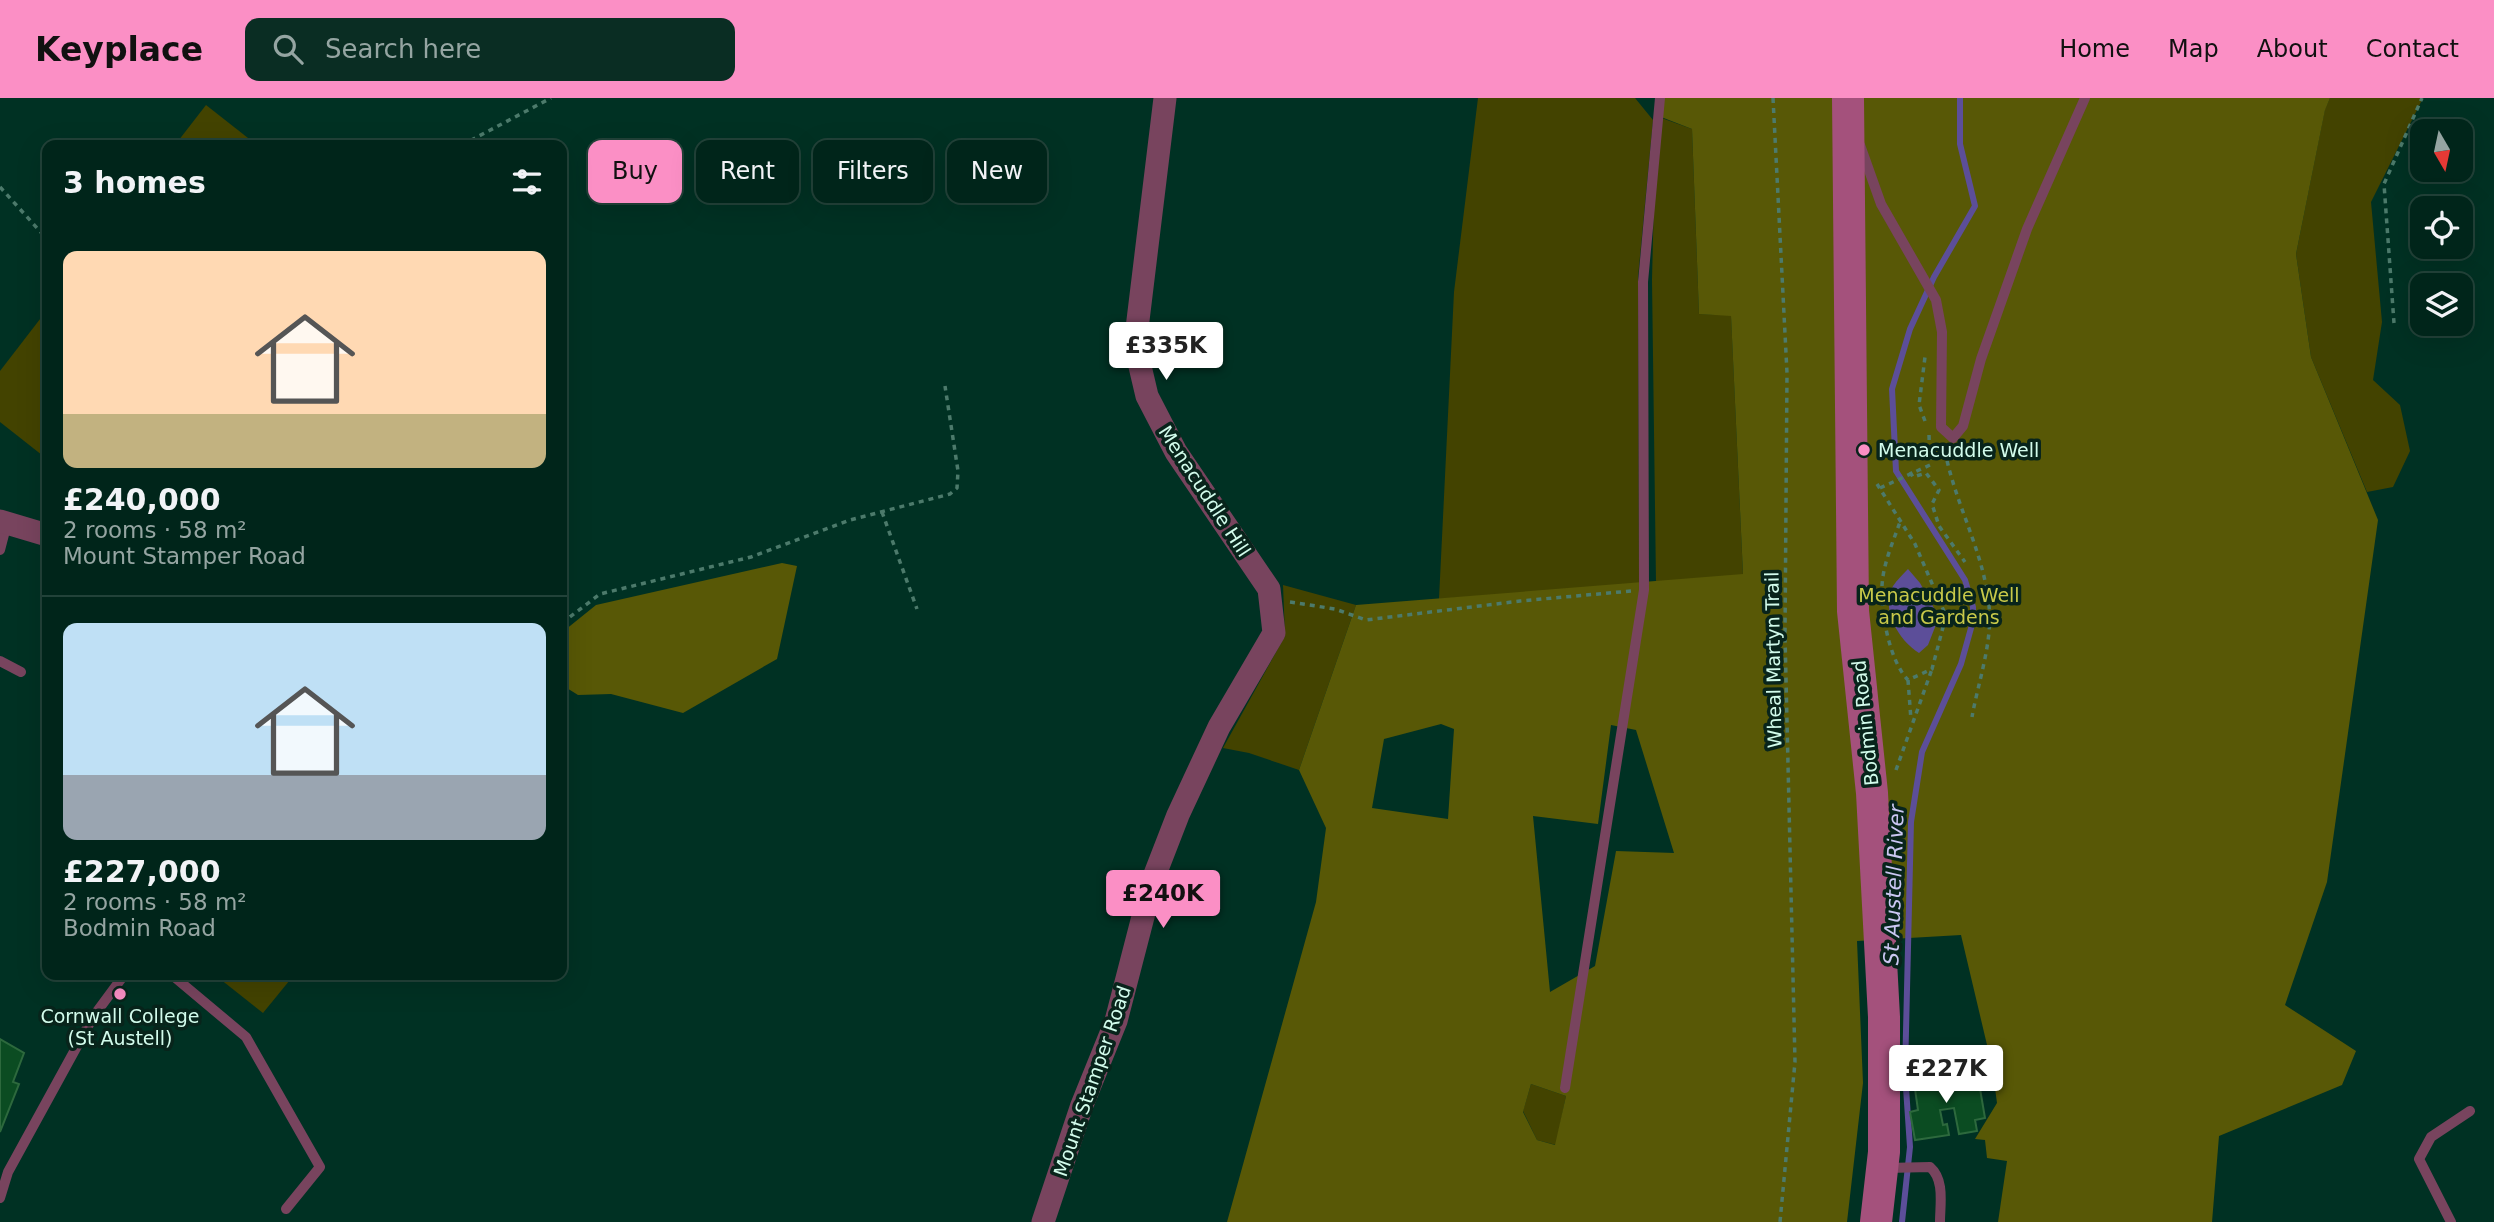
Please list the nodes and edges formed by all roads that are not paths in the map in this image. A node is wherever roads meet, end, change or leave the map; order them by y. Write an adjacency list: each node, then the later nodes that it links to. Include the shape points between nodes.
1 (1165, 98): 8 (street, Menacuddle Hill, via 1135,345 1147,396 1176,452 1269,589)
2 (1660, 98): 13 (lane, via 1643,282 1644,590)
3 (2085, 98): 4 (lane, via 2027,229 1981,359 1963,426 1953,438 1941,427 1942,331 1936,300 1881,204)
4 (1848, 105): 15 (main road, Bodmin Road, via 1853,611 1872,793)
5 (4, 522): 6 (street); 7 (lane)
6 (42, 533)
7 (0, 550)
8 (1274, 633): 18 (street, Mount Stamper Road, via 1219,727 1178,815 1152,882 1116,1021)
9 (0, 661): 10 (lane)
10 (21, 672)
11 (120, 980): 16 (lane, via 93,1017 8,1172)
12 (178, 980): 17 (lane, via 246,1037 320,1167)
13 (1565, 1088)
14 (2470, 1111): 21 (lane, via 2431,1138 2419,1158)
15 (1889, 1168): 19 (main road, Bodmin Road); 20 (lane, via 1930,1167 1937,1172)
16 (0, 1198)
17 (286, 1209)
18 (1043, 1222)
19 (1877, 1222)
20 (1940, 1222)
21 (2451, 1222)

